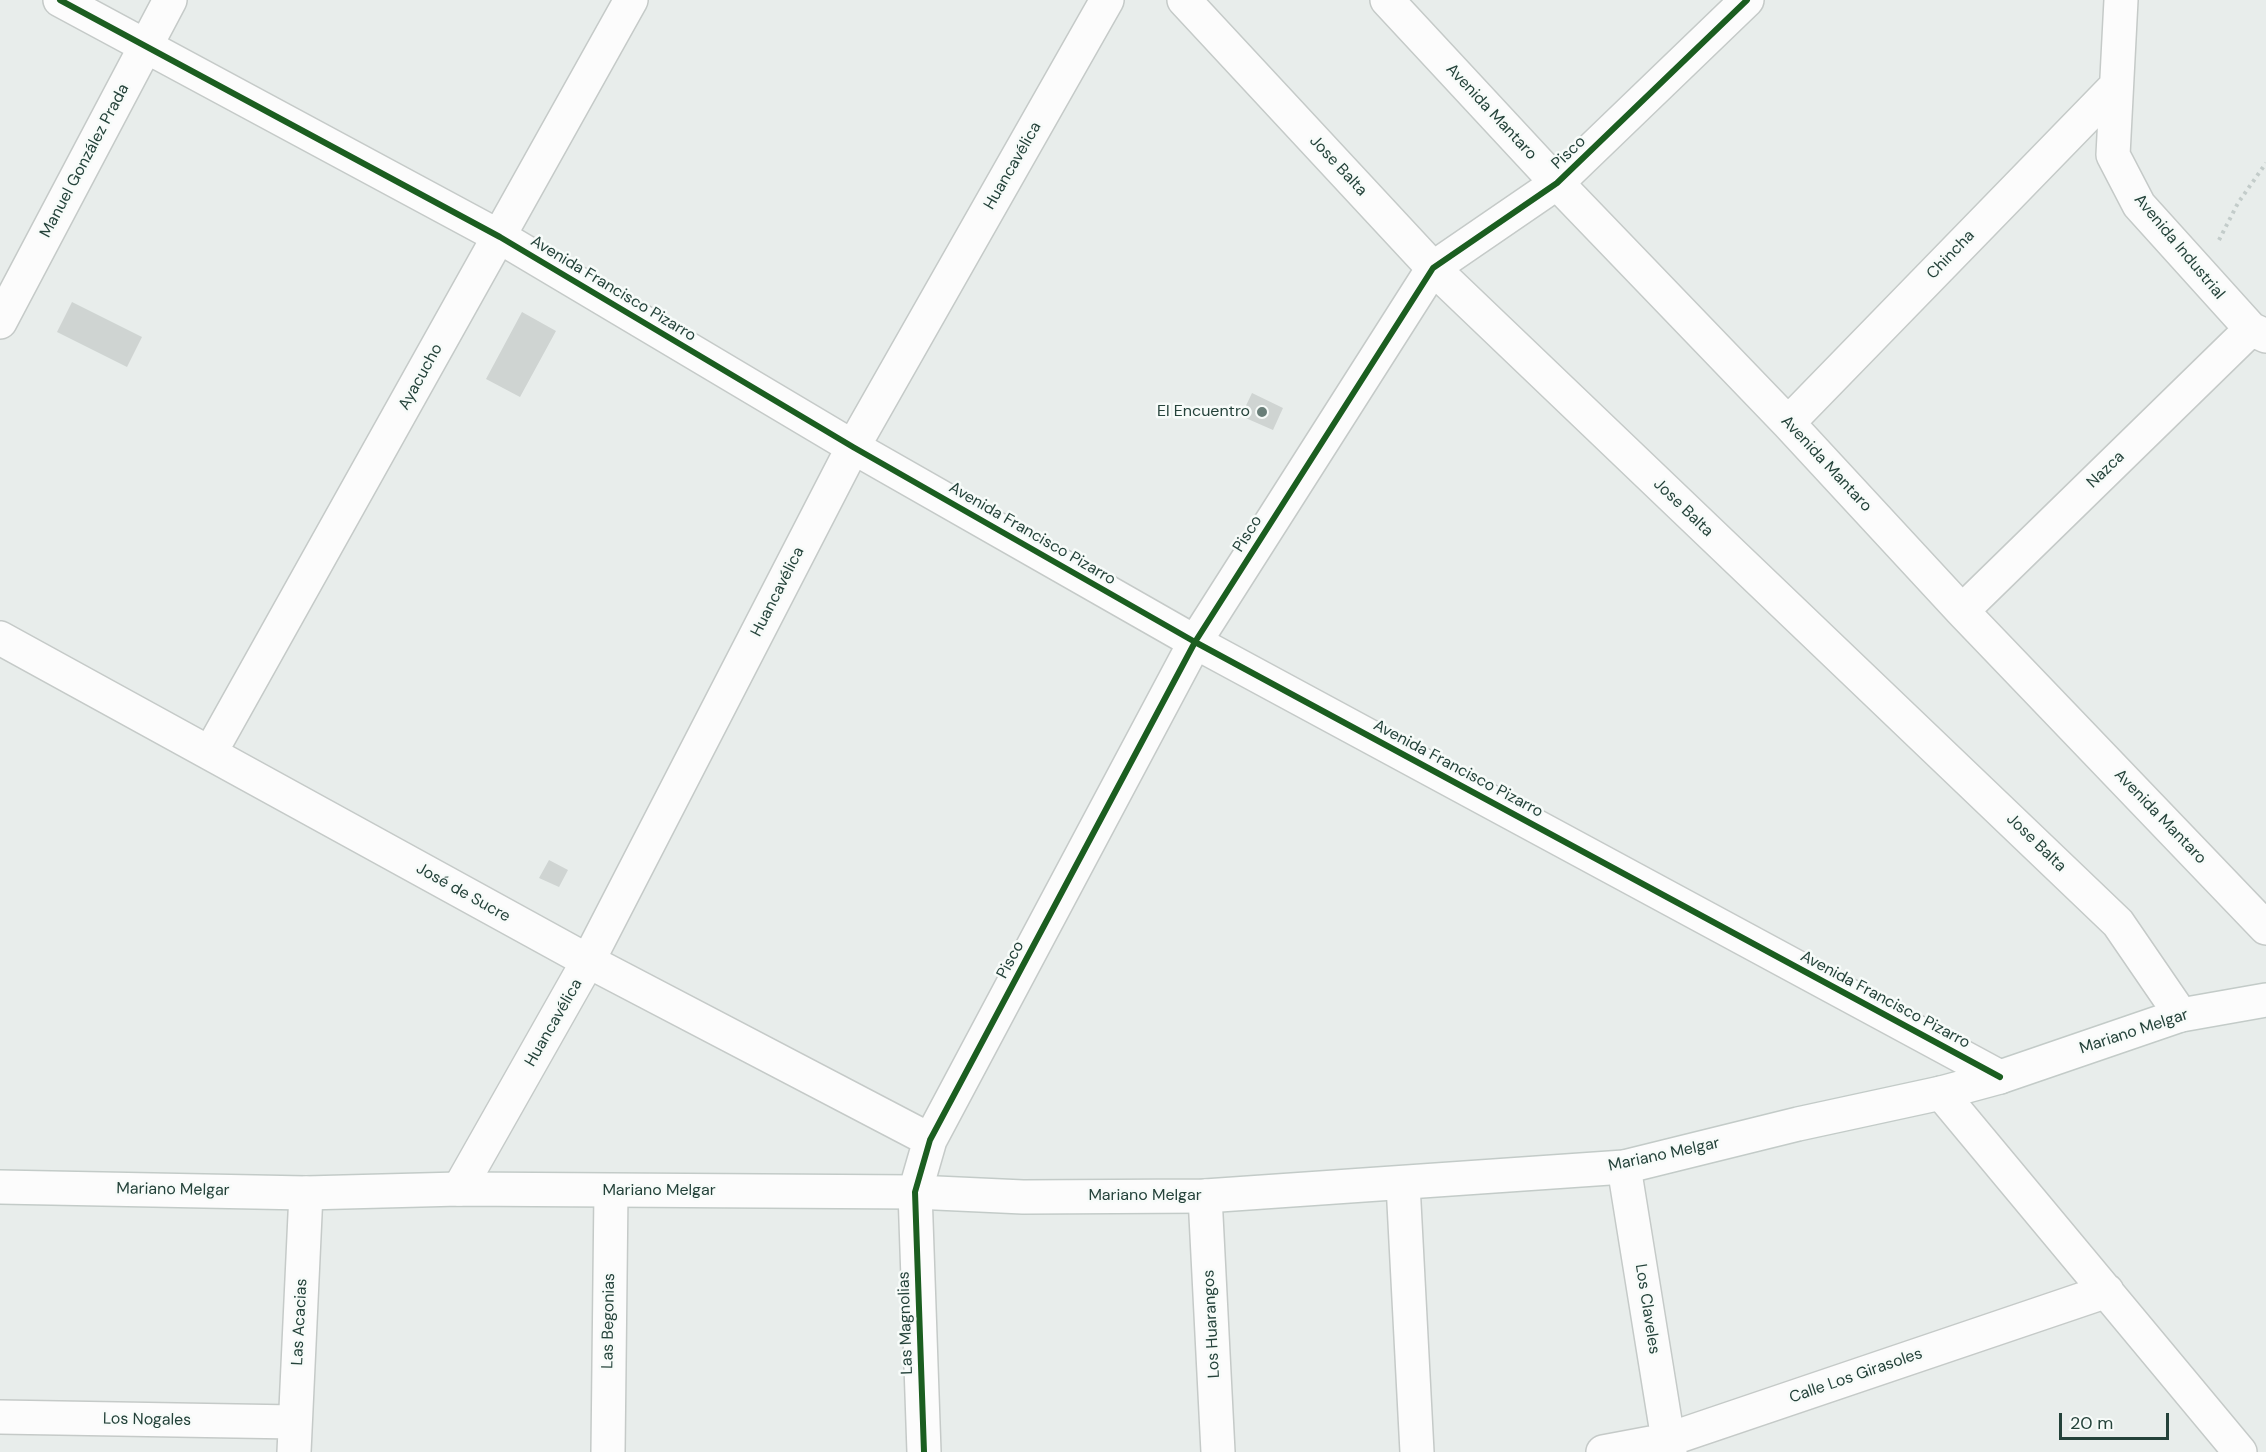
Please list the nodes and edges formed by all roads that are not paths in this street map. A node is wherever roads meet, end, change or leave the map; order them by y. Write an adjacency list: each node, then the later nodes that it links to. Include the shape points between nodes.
1 (60, 0): 9 (street, Avenida Francisco Pizarro)
2 (170, 0): 9 (street, Manuel González Prada)
3 (631, 0): 12 (street, Ayacucho)
4 (1107, 0): 17 (street, Huancavélica)
5 (1184, 0): 13 (street, Jose Balta)
6 (1387, 0): 11 (street, Avenida Mantaro)
7 (1747, 0): 11 (street, Pisco)
8 (2121, 0): 10 (street, Avenida Industrial)
9 (144, 47): 12 (street, Avenida Francisco Pizarro); 14 (street, Manuel González Prada)
10 (2115, 87): 15 (street, Avenida Industrial, via 2113,155 2139,205 2201,276); 16 (street, Chincha)
11 (1557, 183): 13 (street, Pisco); 16 (street, Avenida Mantaro)
12 (500, 237): 17 (street, Avenida Francisco Pizarro); 21 (street, Ayacucho)
13 (1433, 268): 20 (street, Pisco); 25 (street, Jose Balta, via 2118,924)
14 (0, 322)
15 (2259, 333): 18 (street, Nazca)
16 (1788, 423): 18 (street, Avenida Mantaro)
17 (853, 447): 20 (street, Avenida Francisco Pizarro); 23 (street, Huancavélica)
18 (1962, 611): 22 (street, Avenida Mantaro)
19 (0, 638): 21 (street, José de Sucre)
20 (1195, 642): 26 (street, Avenida Francisco Pizarro); 28 (street, Pisco)
21 (210, 753): 23 (street, José de Sucre)
22 (2266, 928)
23 (588, 962): 28 (street, José de Sucre); 32 (street, Huancavélica)
24 (2266, 1000): 25 (street, Mariano Melgar)
25 (2181, 1015): 26 (street, Mariano Melgar)
26 (2000, 1077): 27 (street, Mariano Melgar)
27 (1941, 1093): 29 (street, Mariano Melgar); 37 (street)
28 (930, 1140): 34 (street, Pisco)
29 (1624, 1167): 30 (street, Mariano Melgar); 40 (street, Los Claveles)
30 (1403, 1184): 36 (street, Mariano Melgar); 44 (street)
31 (0, 1187): 35 (street, Mariano Melgar)
32 (459, 1189): 33 (street, Mariano Melgar); 35 (street, Mariano Melgar)
33 (611, 1191): 34 (street, Mariano Melgar); 41 (street, Las Begonias)
34 (915, 1192): 36 (street, Mariano Melgar, via 1023,1197); 42 (street, Las Magnolias)
35 (306, 1193): 39 (street, Las Acacias)
36 (1205, 1196): 43 (street, Los Huarangos)
37 (2106, 1291): 40 (street, Calle Los Girasoles); 46 (street)
38 (0, 1418): 39 (street, Los Nogales)
39 (295, 1437)
40 (1668, 1446): 45 (street, Calle Los Girasoles)
41 (608, 1452)
42 (924, 1452)
43 (1218, 1452)
44 (1417, 1452)
45 (1603, 1452)
46 (2240, 1452)

